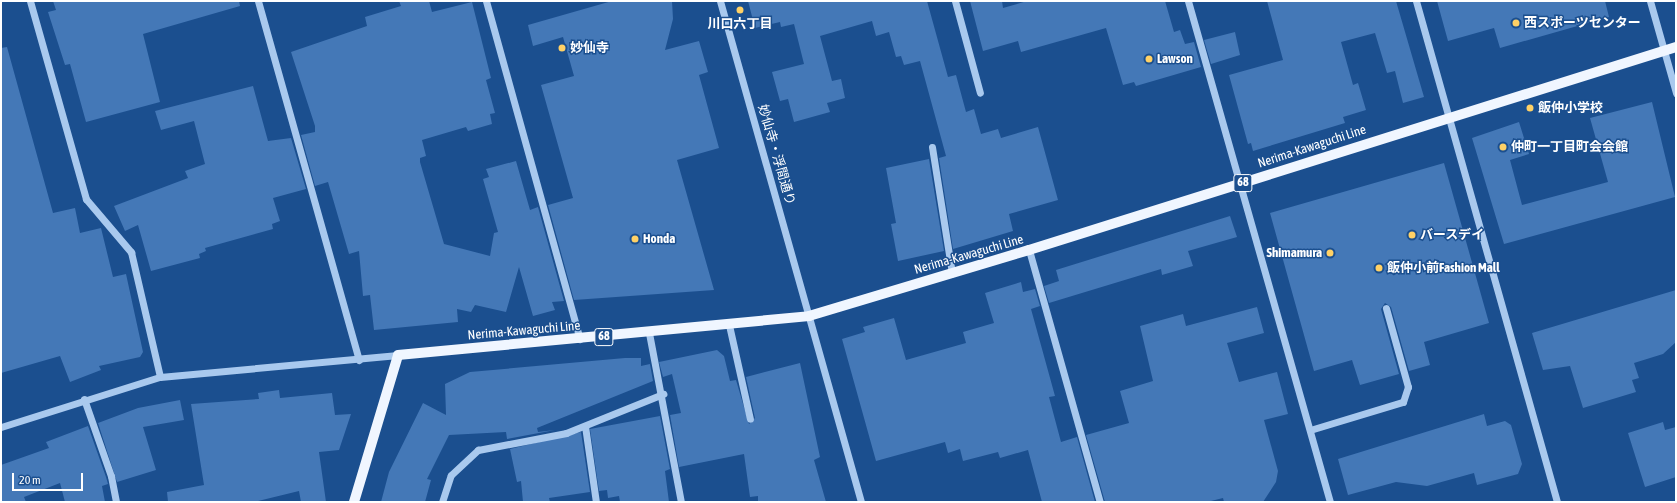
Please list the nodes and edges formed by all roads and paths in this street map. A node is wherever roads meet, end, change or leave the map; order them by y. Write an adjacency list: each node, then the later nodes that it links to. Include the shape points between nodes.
1 (30, 1): 25 (street, via 86,199 131,252)
2 (258, 1): 24 (street)
3 (486, 1): 22 (street)
4 (720, 1): 19 (street, 妙仙寺・浮間通り)
5 (955, 1): 11 (street)
6 (1188, 1): 15 (street)
7 (1416, 1): 13 (street)
8 (1650, 1): 10 (street)
9 (1676, 47): 10 (main road, Nerima-Kawaguchi Line / 68)
10 (1664, 51): 12 (street); 13 (main road, Nerima-Kawaguchi Line / 68)
11 (980, 93)
12 (1676, 94)
13 (1448, 116): 15 (main road, Nerima-Kawaguchi Line / 68); 40 (street)
14 (932, 146): 17 (street)
15 (1240, 184): 16 (main road, Nerima-Kawaguchi Line / 68); 31 (street)
16 (1029, 250): 17 (main road, Nerima-Kawaguchi Line / 68); 38 (street)
17 (952, 273): 19 (main road, Nerima-Kawaguchi Line / 68)
18 (1386, 308): 31 (street, via 1408,387 1403,402)
19 (809, 316): 20 (main road, Nerima-Kawaguchi Line / 68); 37 (street, 妙仙寺・浮間通り)
20 (729, 325): 21 (main road, Nerima-Kawaguchi Line / 68); 28 (street)
21 (649, 333): 22 (main road, Nerima-Kawaguchi Line / 68); 26 (street)
22 (580, 339): 23 (main road, Nerima-Kawaguchi Line / 68)
23 (398, 355): 24 (street); 33 (main road)
24 (359, 360): 25 (street)
25 (160, 377): 27 (street)
26 (662, 394): 29 (street); 36 (street)
27 (84, 399): 30 (street); 32 (street, via 111,476)
28 (750, 419)
29 (585, 426): 34 (street, via 566,433 478,450 451,475); 35 (street)
30 (1, 427)
31 (1310, 430): 39 (street)
32 (116, 502)
33 (354, 502)
34 (442, 502)
35 (596, 502)
36 (681, 502)
37 (860, 502)
38 (1100, 502)
39 (1330, 502)
40 (1557, 502)

